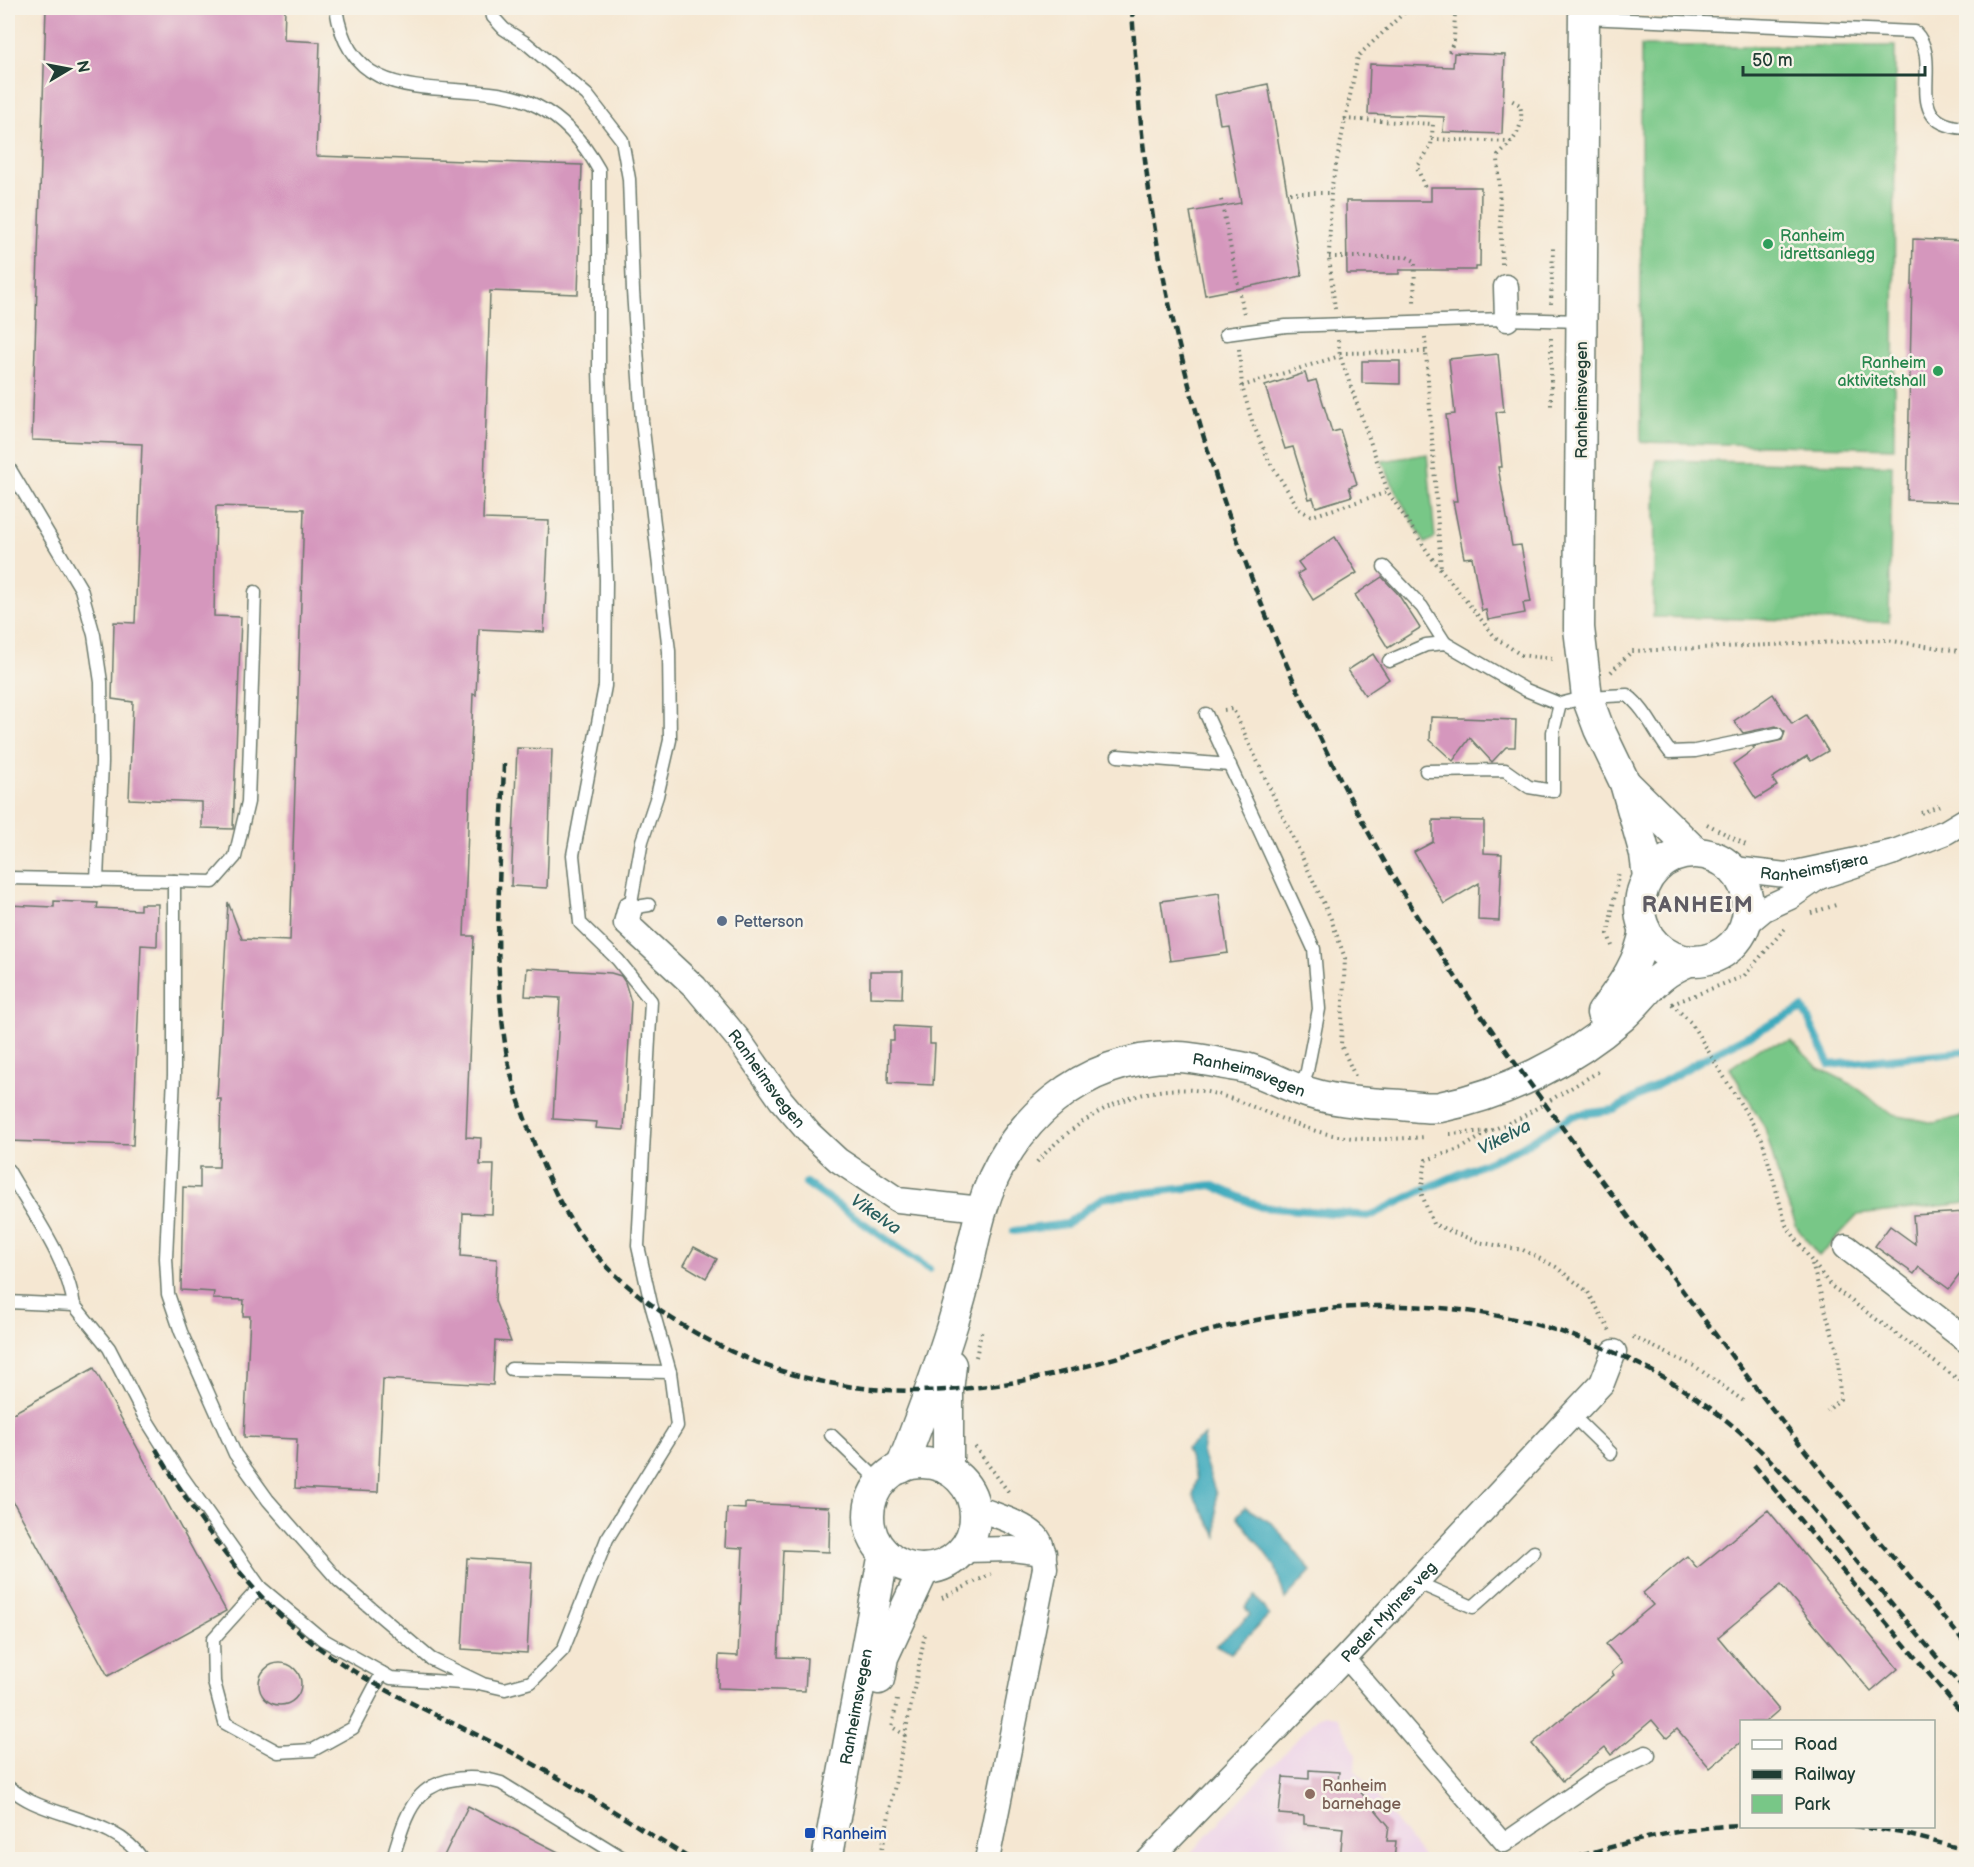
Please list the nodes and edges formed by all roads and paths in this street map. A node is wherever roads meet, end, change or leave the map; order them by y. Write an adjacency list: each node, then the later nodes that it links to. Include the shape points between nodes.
1 (336, 8): 75 (lane, via 348,45 361,64 404,87 507,95 536,105 561,121 584,144 599,170 606,686 573,855 580,923 618,960 651,1001 638,1246)
2 (491, 8): 54 (lane, via 493,18 504,29 587,95 622,140 629,179 642,421 669,651 670,740 642,841)
3 (1409, 8): 8 (path, via 1358,56)
4 (1455, 8): 6 (path, via 1454,41)
5 (1584, 13): 9 (lane, via 1915,33 1924,49 1929,109 1936,120 1948,127); 19 (street, Ranheimsvegen)
6 (1449, 52)
7 (1509, 99): 11 (path, via 1520,105 1523,119)
8 (1344, 119): 10 (path, via 1432,123); 14 (path)
9 (1966, 128)
10 (1432, 139): 11 (path); 12 (path, via 1417,167)
11 (1512, 142): 17 (path, via 1498,156)
12 (1425, 188)
13 (1290, 193): 14 (path)
14 (1331, 193): 16 (path)
15 (1221, 200): 22 (path)
16 (1329, 256): 20 (path, via 1407,257 1415,261); 21 (path)
17 (1504, 281): 18 (street)
18 (1506, 319): 19 (lane); 20 (lane)
19 (1581, 321): 36 (street, Ranheimsvegen, via 1579,628)
20 (1419, 322): 21 (lane); 24 (path)
21 (1337, 324): 22 (lane); 25 (path)
22 (1247, 330): 23 (lane); 26 (path, via 1239,340)
23 (1226, 334)
24 (1426, 352): 25 (path); 30 (path)
25 (1340, 355): 26 (path); 28 (path)
26 (1242, 386): 28 (path, via 1269,461 1300,510 1312,516)
27 (8, 466): 52 (lane, via 81,589 94,635 101,682 102,762)
28 (1388, 492): 30 (path)
29 (1384, 567): 32 (lane, via 1422,607)
30 (1441, 570): 34 (path, via 1495,637 1521,655)
31 (255, 592): 53 (lane, via 248,802 235,857 213,882)
32 (1445, 643): 35 (lane, via 1426,645); 36 (lane, via 1526,690)
33 (1966, 652): 36 (path, via 1886,640 1632,651)
34 (1553, 658)
35 (1389, 661)
36 (1589, 694): 38 (lane, via 1627,694 1640,704 1652,729 1670,752 1695,751); 41 (lane, via 1552,732 1553,791 1529,787 1505,770); 42 (street, Ranheimsvegen, via 1599,729)
37 (1206, 714): 40 (lane)
38 (1777, 734)
39 (1118, 756): 40 (lane)
40 (1230, 765): 60 (lane, via 1314,949 1319,1010)
41 (1426, 771)
42 (1626, 783): 47 (street, Ranheimsvegen); 51 (street, Ranheimsvegen)
43 (1942, 804): 44 (path)
44 (1912, 817)
45 (1966, 820): 48 (street, Ranheimsfjæra)
46 (1704, 822): 49 (path)
47 (1695, 852): 49 (street); 51 (street, via 1668,859)
48 (1894, 852): 49 (street, Ranheimsfjæra, via 1786,874); 55 (street, Ranheimsfjæra, via 1819,877)
49 (1742, 858): 55 (street)
50 (8, 878): 52 (lane)
51 (1648, 878): 56 (street, via 1640,903)
52 (97, 880): 53 (lane)
53 (174, 881): 98 (lane, via 174,1075 166,1258 168,1294 181,1332 235,1454 268,1500 339,1581 431,1659)
54 (639, 906): 64 (street, Ranheimsvegen, via 626,923 695,987 781,1100 838,1160 898,1200)
55 (1746, 924): 57 (street, via 1730,948 1703,961)
56 (1645, 929): 57 (street, via 1661,950); 59 (street, Ranheimsvegen, via 1631,974)
57 (1689, 961): 59 (street, Ranheimsvegen, via 1671,968 1622,1017)
58 (1672, 1004): 61 (path, via 1691,1023)
59 (1574, 1051): 60 (street, Ranheimsvegen, via 1508,1088 1437,1107 1343,1102)
60 (1300, 1090): 64 (street, Ranheimsvegen, via 1230,1065 1176,1057 1122,1063 1070,1086 1019,1132 999,1163)
61 (1736, 1093)
62 (1490, 1131): 70 (path, via 1462,1148 1426,1160 1421,1192 1433,1224 1478,1242 1523,1250 1556,1268 1588,1292)
63 (8, 1170): 68 (lane, via 63,1265)
64 (980, 1215): 69 (street, Ranheimsvegen)
65 (1846, 1247): 72 (street)
66 (1811, 1260): 77 (path, via 1838,1354 1840,1399)
67 (8, 1302): 68 (lane)
68 (74, 1305): 93 (lane, via 109,1348 144,1416 181,1475)
69 (971, 1312): 73 (path); 82 (street, Ranheimsvegen, via 948,1390); 83 (street, Ranheimsvegen)
70 (1608, 1325): 71 (path); 71 (path)
71 (1620, 1339): 76 (path, via 1696,1367); 78 (street, Peder Myhres veg, via 1602,1383)
72 (1966, 1340)
73 (974, 1366)
74 (511, 1369): 75 (lane)
75 (670, 1372): 98 (lane, via 677,1426 607,1539 563,1650 531,1682 505,1689)
76 (1745, 1402)
77 (1827, 1411)
78 (1572, 1415): 81 (lane); 92 (street, Peder Myhres veg)
79 (831, 1435): 83 (lane)
80 (973, 1438): 84 (path, via 974,1446)
81 (1611, 1453)
82 (948, 1470): 83 (street, via 925,1463); 85 (street, via 966,1486)
83 (891, 1475): 88 (street, via 870,1506 872,1531)
84 (1015, 1501)
85 (975, 1507): 86 (street, via 974,1530); 89 (street, via 1037,1537)
86 (963, 1550): 89 (street); 90 (street, via 946,1563)
87 (1534, 1552): 92 (lane, via 1473,1606)
88 (884, 1553): 90 (street, via 903,1565); 106 (street, Ranheimsvegen)
89 (1044, 1553): 109 (street, via 1045,1568)
90 (924, 1569): 107 (street, Ranheimsvegen, via 883,1657)
91 (997, 1572): 94 (path, via 944,1596)
92 (1416, 1582): 96 (street, Peder Myhres veg)
93 (261, 1587): 97 (lane, via 322,1639); 97 (lane, via 213,1639 214,1682 225,1723 278,1752 313,1750 353,1728)
94 (936, 1605)
95 (927, 1623): 100 (path)
96 (1345, 1658): 101 (street, via 1504,1843 1601,1776); 110 (street, Peder Myhres veg)
97 (382, 1673): 98 (lane, via 391,1678)
98 (483, 1684)
99 (898, 1695): 100 (path, via 892,1727)
100 (906, 1736): 108 (path)
101 (1646, 1755)
102 (8, 1788): 103 (lane, via 31,1802 107,1831)
103 (144, 1860)
104 (392, 1860): 105 (lane, via 408,1815 421,1795 438,1784 484,1778 501,1784)
105 (626, 1860)
106 (826, 1860)
107 (844, 1860)
108 (880, 1860)
109 (987, 1860)
110 (1149, 1860)

